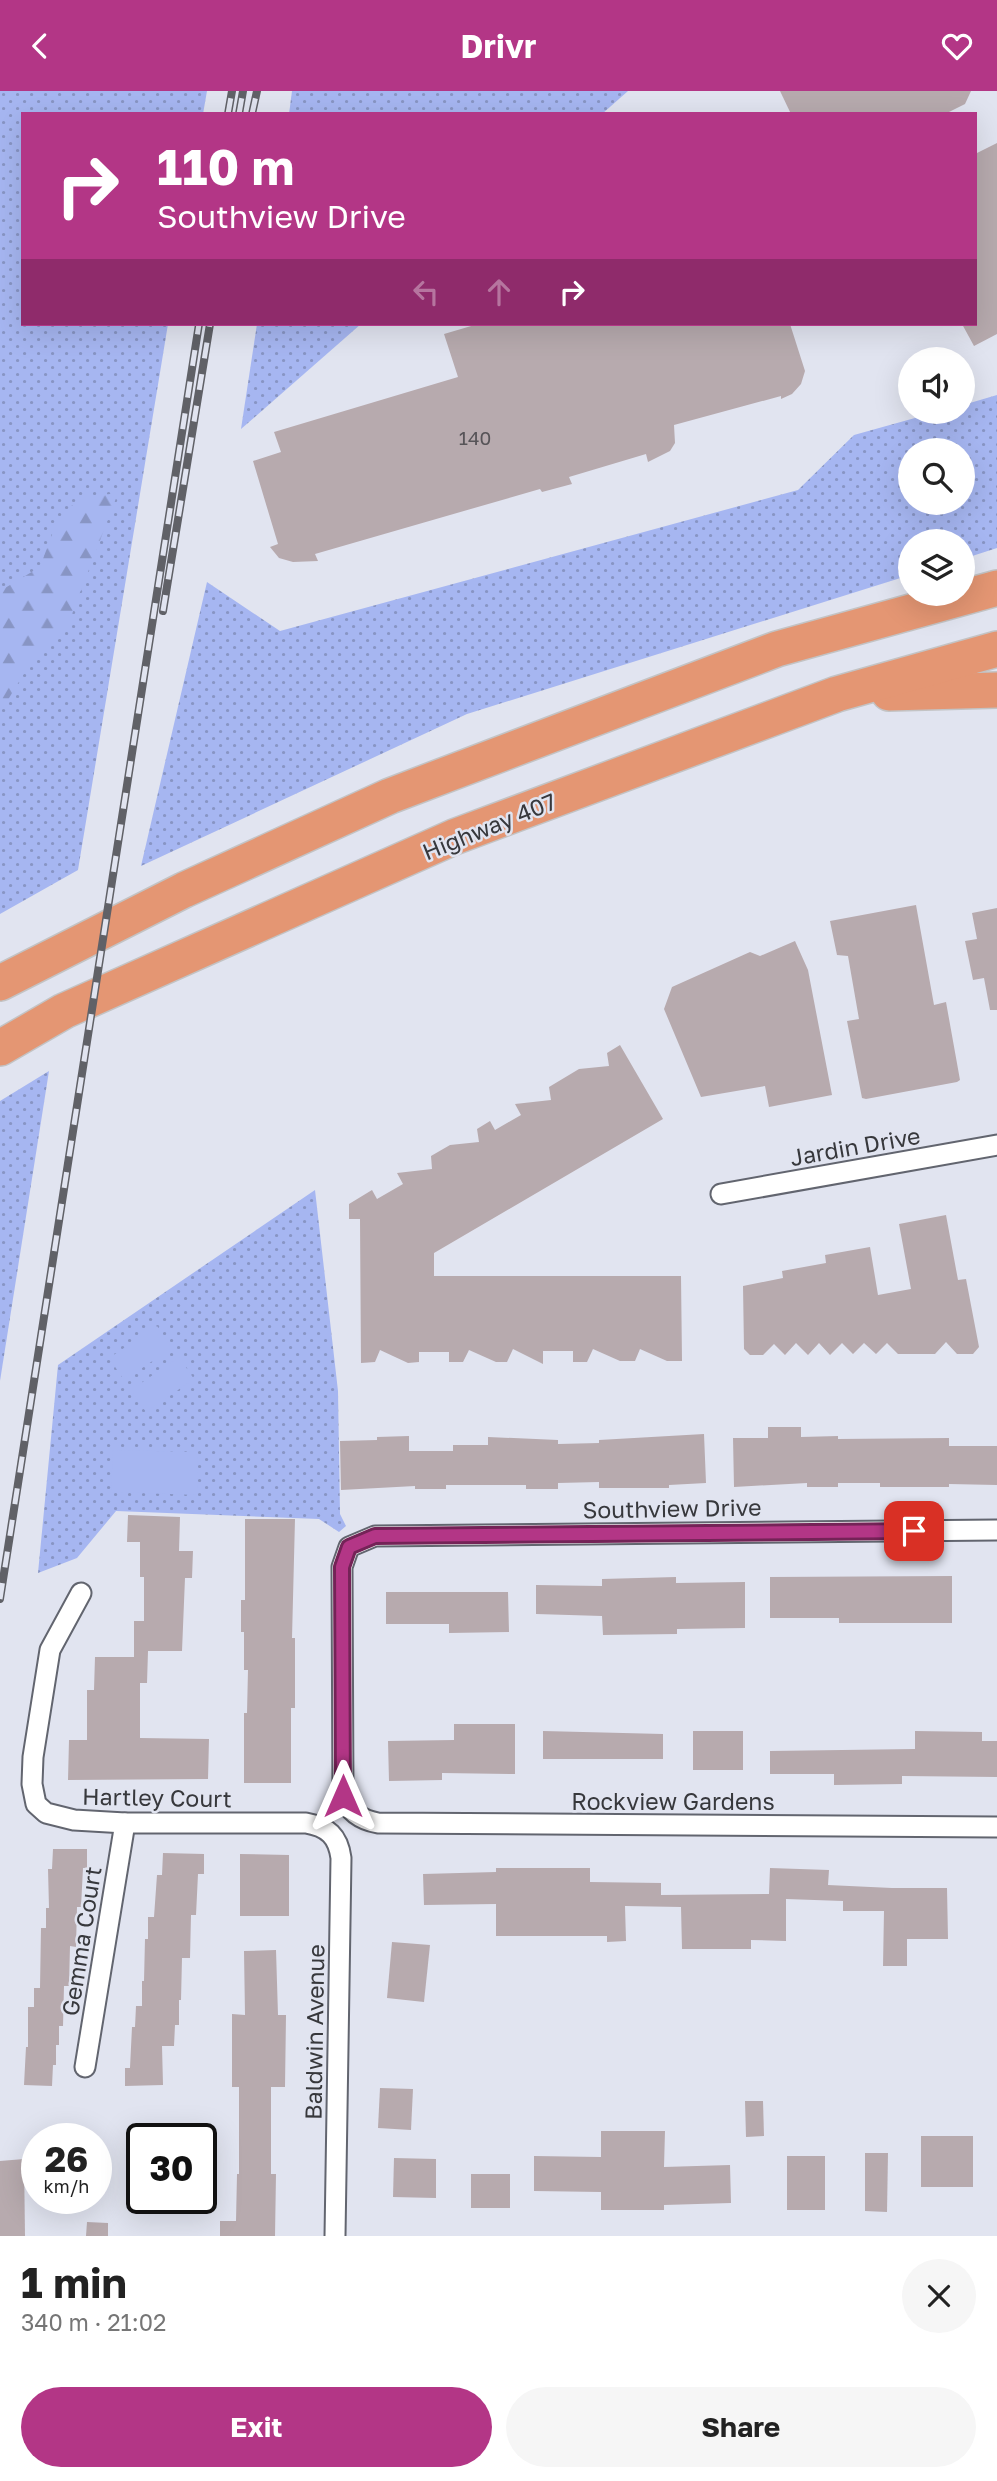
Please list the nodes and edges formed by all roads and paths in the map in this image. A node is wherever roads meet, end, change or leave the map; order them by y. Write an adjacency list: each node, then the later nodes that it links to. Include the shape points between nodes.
1 (997, 588): 5 (highway, via 777,649 390,796 184,890)
2 (997, 649): 4 (highway, Highway 407)
3 (997, 690): 4 (highway)
4 (836, 694): 6 (highway, Highway 407, via 454,837 64,1011)
5 (0, 983)
6 (0, 1048)
7 (997, 1145): 8 (street, Jardin Drive)
8 (721, 1194)
9 (997, 1530): 11 (street, Southview Drive, via 375,1536 349,1547 342,1567 343,1796)
10 (81, 1593): 12 (street, Hartley Court, via 50,1650 32,1784 36,1804 46,1813)
11 (352, 1812): 13 (street, Rockview Gardens, via 378,1823)
12 (125, 1823): 14 (street, Hartley Court, via 306,1823); 15 (street, Gemma Court)
13 (997, 1827)
14 (331, 1832): 16 (street, Baldwin Avenue, via 341,1858)
15 (85, 2067)
16 (335, 2236)

